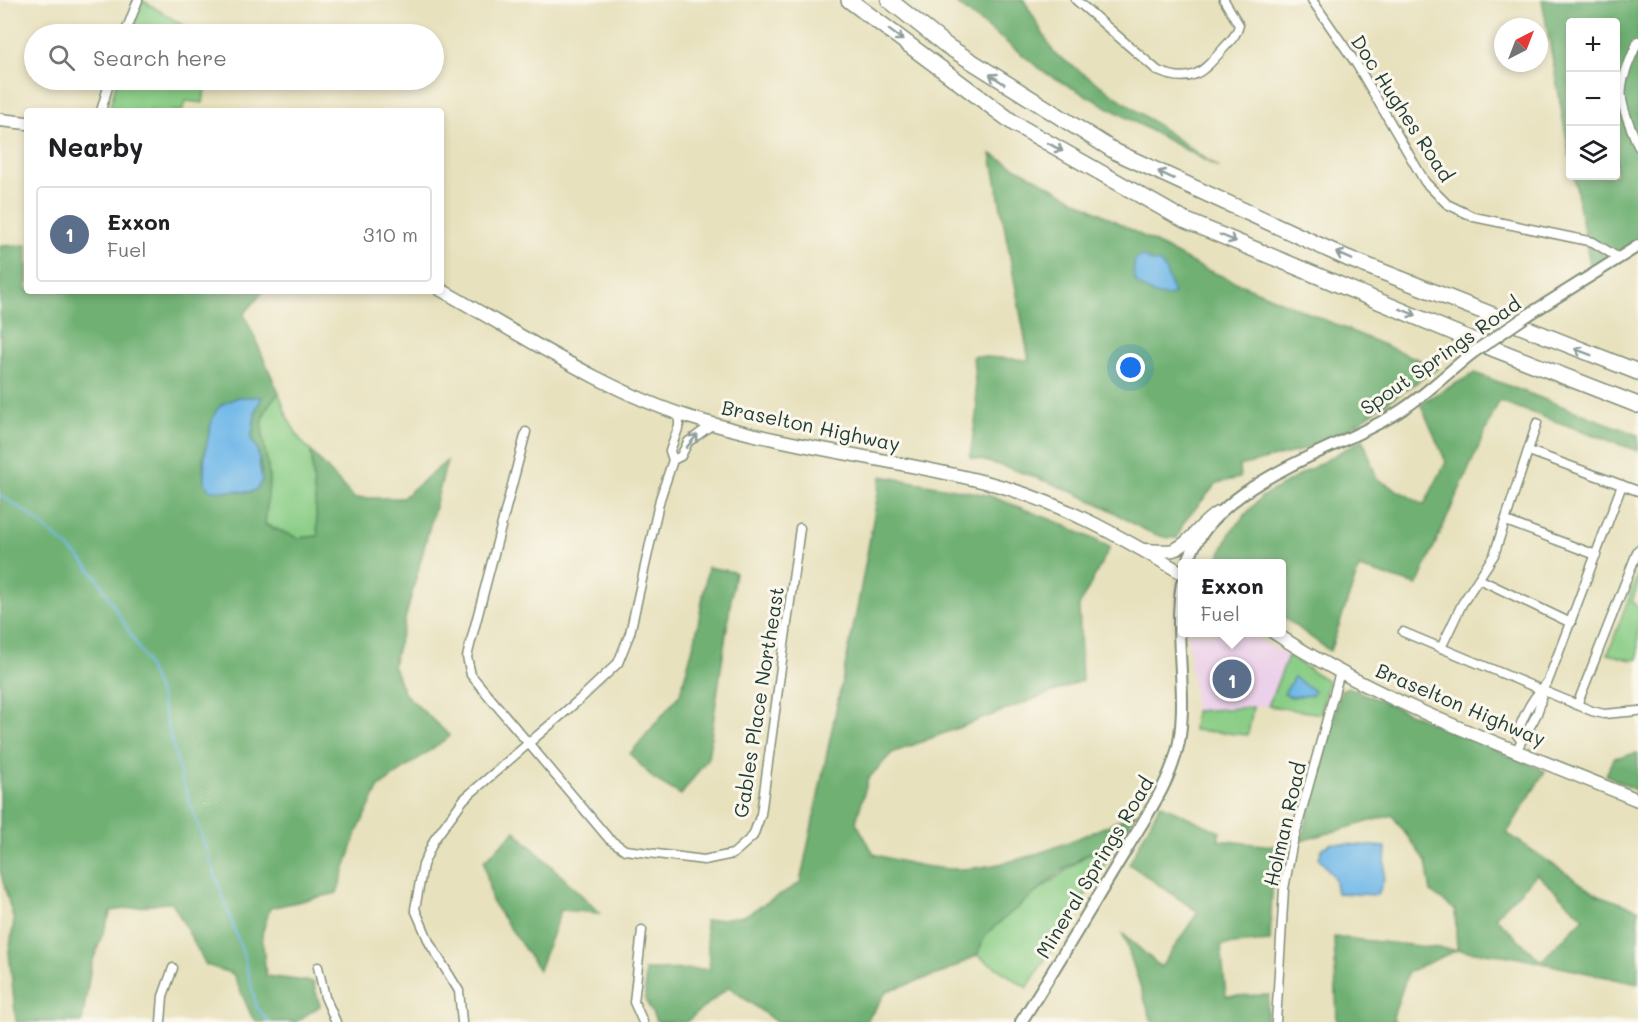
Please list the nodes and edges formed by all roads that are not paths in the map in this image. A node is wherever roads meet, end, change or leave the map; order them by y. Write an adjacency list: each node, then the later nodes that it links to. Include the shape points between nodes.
1 (138, 0): 7 (street)
2 (849, 0): 18 (highway, one-way to 18, via 1015,124 1184,220)
3 (889, 0): 17 (highway, one-way to 3, via 1347,258 1116,152 947,46)
4 (1076, 0): 5 (street, via 1158,71 1173,78 1197,74 1237,33 1239,25)
5 (1224, 0)
6 (1312, 0): 15 (street, Doc Hughes Road, via 1357,65 1425,182 1447,204 1474,217 1593,242)
7 (129, 24)
8 (1638, 41): 13 (street, via 1621,80 1621,102)
9 (107, 90): 10 (street)
10 (103, 108)
11 (0, 120): 12 (main road)
12 (24, 123)
13 (1638, 146)
14 (1638, 246): 15 (street, Spout Springs Road)
15 (1617, 257): 27 (street, Spout Springs Road, bridge, via 1471,354 1395,414 1262,480)
16 (444, 292): 19 (main road, Braselton Highway, via 593,375)
17 (1638, 372)
18 (1638, 405)
19 (679, 414): 21 (main road, Braselton Highway); 24 (street, via 670,451)
20 (1537, 423): 23 (street)
21 (713, 424): 24 (street, one-way to 21, via 681,456 694,437); 30 (main road, Braselton Highway, via 777,441 991,483 1055,505)
22 (526, 432): 45 (street, Gables Place Northeast, via 467,657 471,675)
23 (1529, 451): 25 (street); 28 (street)
24 (673, 460): 45 (street, via 630,633 618,663)
25 (1623, 485): 26 (street); 32 (street)
26 (1638, 491)
27 (1218, 513): 30 (main road, via 1206,519 1180,547 1169,551); 33 (street, Spout Springs Road, via 1192,548)
28 (1506, 521): 32 (street); 35 (street, via 1494,555)
29 (800, 528): 45 (street, Gables Place Northeast, via 761,814 753,836 733,854 704,860 625,850 609,839)
30 (1144, 550): 34 (main road, Braselton Highway)
31 (1638, 550): 43 (street)
32 (1596, 555): 36 (street)
33 (1189, 559)
34 (1178, 571)
35 (1479, 579): 36 (street); 40 (street)
36 (1571, 623): 42 (street)
37 (1403, 632): 40 (street)
38 (1179, 637): 55 (street, Mineral Springs Road, via 1181,724 1175,762 1075,937)
39 (1280, 637): 41 (main road, Braselton Highway)
40 (1441, 648): 42 (street)
41 (1340, 672): 46 (main road, Braselton Highway, via 1421,711); 56 (street, Holman Road, via 1284,889)
42 (1541, 690): 43 (street); 46 (street, via 1542,700)
43 (1578, 705): 44 (street, via 1604,714)
44 (1638, 711)
45 (527, 744): 53 (street, via 448,817 421,873 415,909 430,944 459,991)
46 (1519, 745): 47 (main road, Braselton Highway)
47 (1638, 800)
48 (642, 930): 54 (street, via 634,1002)
49 (318, 967): 52 (street)
50 (173, 968): 51 (street, via 163,996)
51 (161, 1022)
52 (336, 1022)
53 (462, 1022)
54 (643, 1022)
55 (1021, 1022)
56 (1276, 1022)

